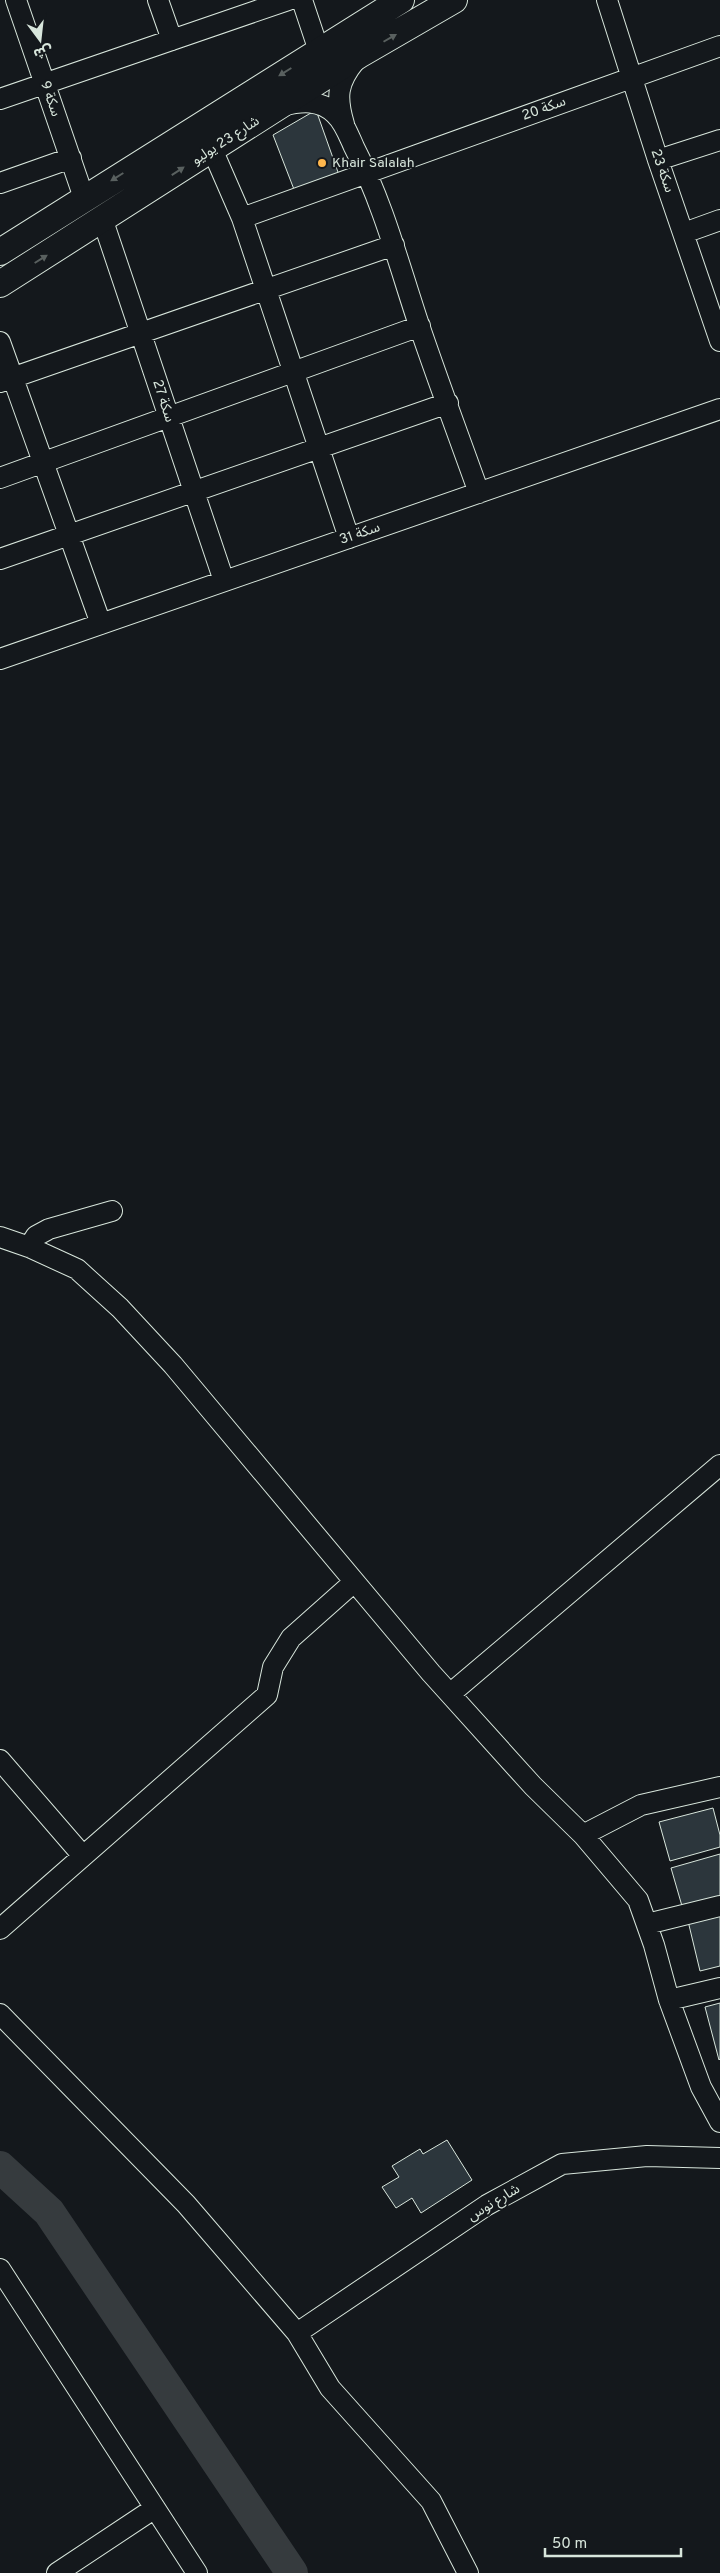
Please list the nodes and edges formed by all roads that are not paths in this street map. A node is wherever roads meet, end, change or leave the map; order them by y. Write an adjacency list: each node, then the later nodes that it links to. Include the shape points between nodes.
1 (158, 0): 8 (street)
2 (288, 0): 8 (street)
3 (302, 0): 10 (street)
4 (401, 0): 10 (main road, شارع 23 يوليو)
5 (454, 0): 11 (main road, شارع 23 يوليو, one-way to 5)
6 (607, 0): 12 (street, سكة 23)
7 (16, 4): 13 (street, سكة 9)
8 (172, 40): 13 (street)
9 (720, 46): 12 (street, سكة 20)
10 (319, 51): 23 (main road, شارع 23 يوليو, one-way to 23)
11 (359, 55): 15 (main road, شارع 23 يوليو); 16 (street, via 340,84 339,102)
12 (633, 78): 20 (street, سكة 23); 21 (street, سكة 20)
13 (45, 84): 14 (street); 19 (street, سكة 9)
14 (0, 99)
15 (279, 107): 16 (street, via 304,102 322,105); 18 (main road, شارع 23 يوليو)
16 (344, 126): 21 (street)
17 (720, 140): 20 (street)
18 (212, 149): 24 (street); 26 (main road, شارع 23 يوليو, one-way to 18)
19 (71, 158): 22 (street); 23 (street, سكة 9)
20 (658, 160): 27 (street, سكة 23)
21 (367, 172): 24 (street, سكة 20); 28 (street)
22 (0, 182)
23 (84, 198): 29 (main road, شارع 23 يوليو)
24 (242, 218): 31 (street)
25 (720, 220): 27 (street)
26 (103, 221): 30 (main road, شارع 23 يوليو, one-way to 26); 34 (street, سكة 27)
27 (684, 232): 32 (street, سكة 23)
28 (394, 245): 31 (street); 33 (street)
29 (0, 252)
30 (0, 284)
31 (266, 290): 34 (street); 37 (street)
32 (715, 311): 35 (street, سكة 23)
33 (420, 326): 37 (street); 39 (street)
34 (141, 333): 38 (street); 41 (street, سكة 27)
35 (720, 341)
36 (0, 342): 38 (street)
37 (294, 372): 41 (street); 42 (street)
38 (7, 380): 43 (street)
39 (448, 403): 42 (street); 46 (street)
40 (720, 409): 46 (street, سكة 31)
41 (168, 417): 43 (street); 45 (street, سكة 27)
42 (320, 447): 45 (street); 48 (street)
43 (44, 462): 44 (street); 47 (street)
44 (0, 478)
45 (194, 491): 47 (street); 50 (street, سكة 27)
46 (479, 493): 48 (street, سكة 31)
47 (71, 535): 49 (street); 51 (street)
48 (349, 538): 50 (street, سكة 31)
49 (0, 560)
50 (224, 581): 51 (street, سكة 31)
51 (101, 624): 52 (street, سكة 31)
52 (0, 659)
53 (112, 1211): 55 (street, via 49,1229 36,1236)
54 (0, 1237): 55 (street)
55 (30, 1247): 57 (street, via 77,1269 120,1308 172,1365)
56 (720, 1464): 58 (street)
57 (354, 1582): 58 (street); 62 (street, via 291,1638 273,1667 267,1695)
58 (450, 1694): 61 (street, via 533,1786)
59 (0, 1760): 62 (street)
60 (720, 1787): 61 (street, via 641,1805)
61 (584, 1835): 64 (street, via 638,1900)
62 (83, 1856): 65 (street)
63 (720, 1906): 64 (street)
64 (647, 1924): 67 (street)
65 (0, 1929)
66 (720, 1988): 67 (street)
67 (669, 2000): 69 (street, via 702,2087)
68 (0, 2014): 72 (street, via 186,2204)
69 (720, 2122)
70 (720, 2158): 72 (street, شارع نوس, via 647,2156 562,2164 487,2205)
71 (0, 2269): 73 (street)
72 (297, 2333): 76 (street, via 330,2388 431,2501)
73 (155, 2508): 74 (street); 75 (street)
74 (57, 2573)
75 (197, 2573)
76 (468, 2573)

